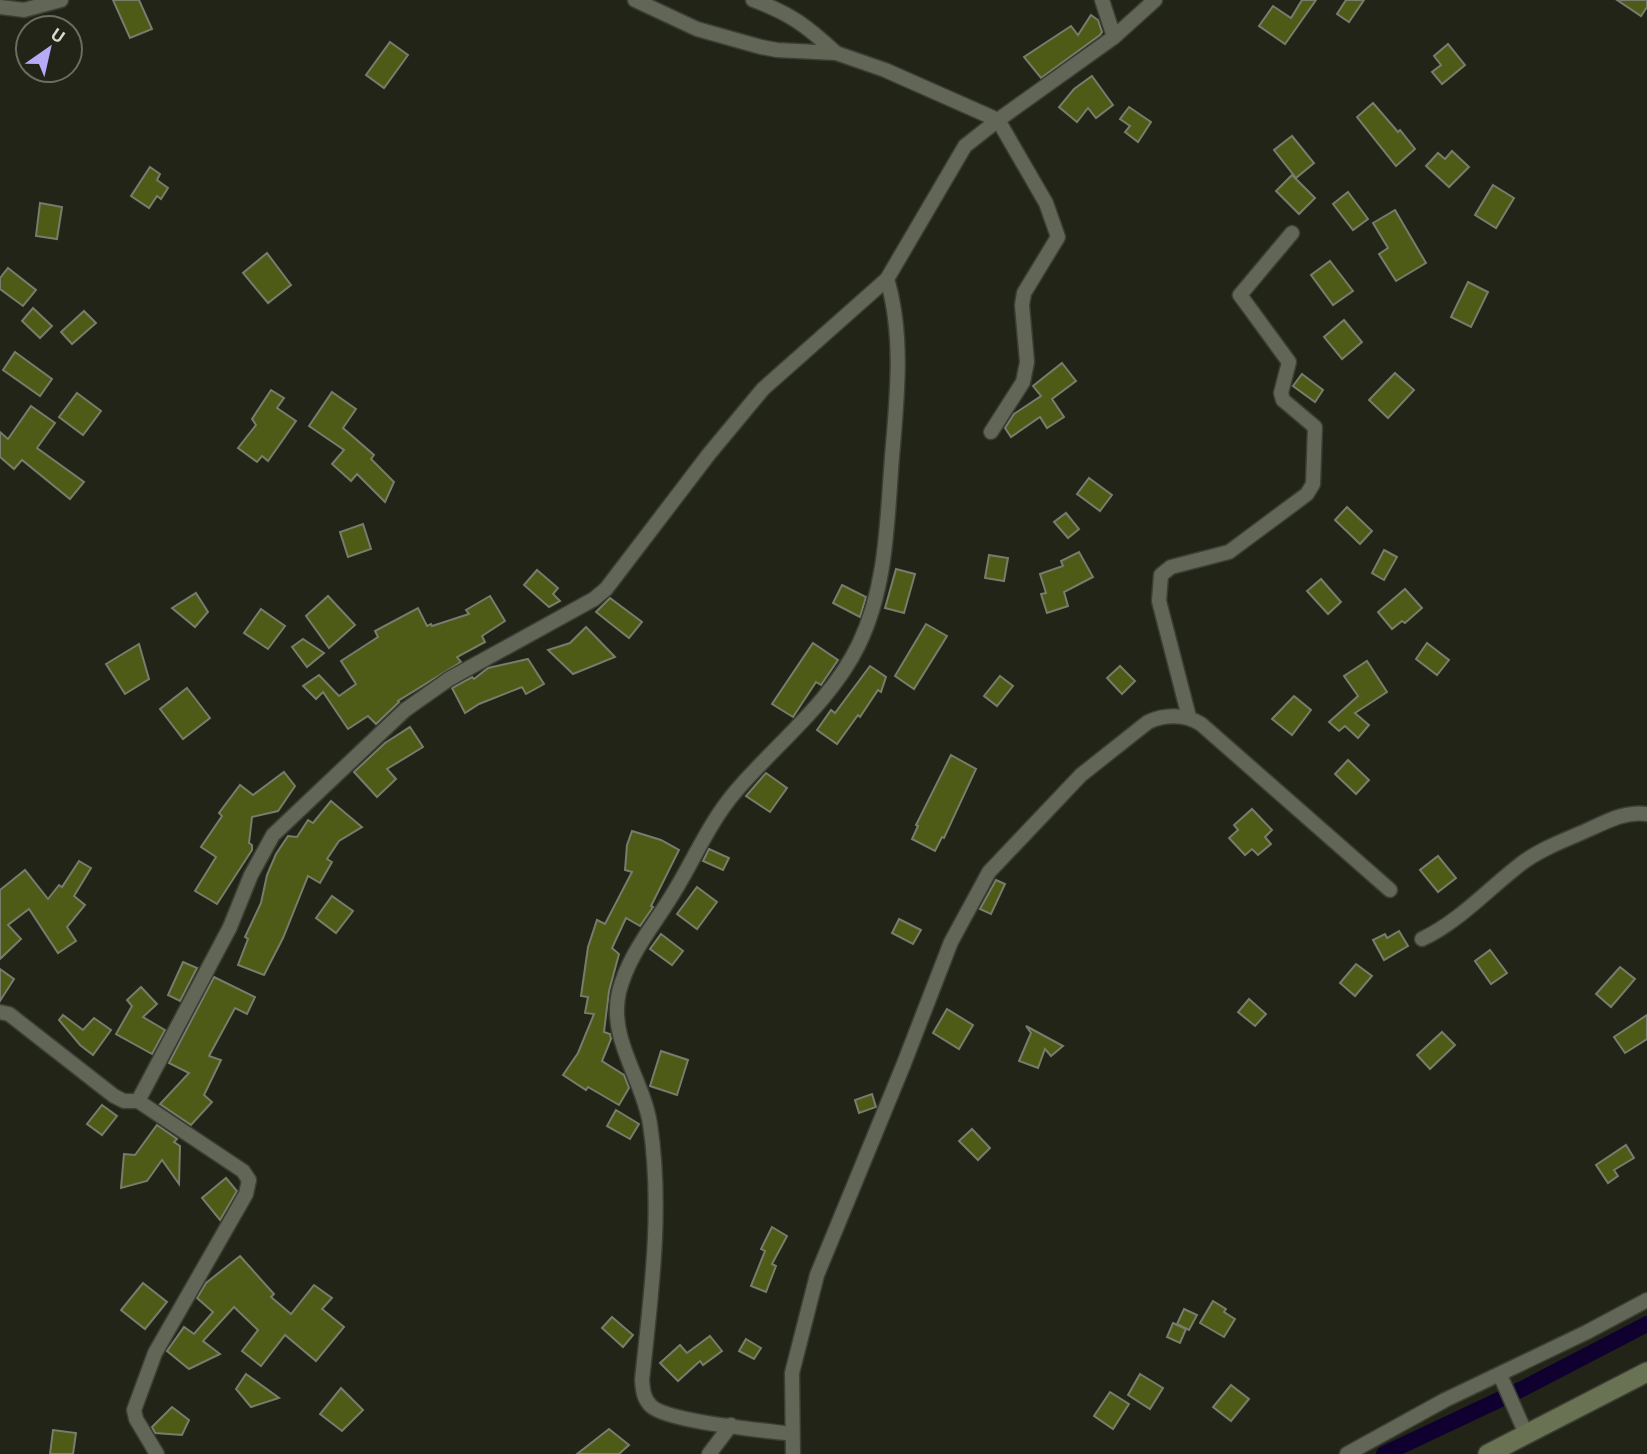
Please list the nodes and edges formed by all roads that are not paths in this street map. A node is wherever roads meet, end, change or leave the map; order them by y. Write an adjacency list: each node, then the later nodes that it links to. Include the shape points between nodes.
1 (61, 0): 6 (street, via 24,10)
2 (635, 0): 8 (street, via 697,29 761,47)
3 (753, 0): 8 (street, via 805,24)
4 (1102, 0): 7 (street)
5 (1155, 0): 7 (street)
6 (0, 7)
7 (1114, 37): 9 (street)
8 (836, 53): 9 (street)
9 (998, 120): 11 (street, via 963,149); 12 (street, via 1046,203 1058,237 1024,293 1027,362 1023,382)
10 (1292, 233): 13 (street, via 1240,295 1289,362 1283,400 1315,427 1313,484 1307,494 1229,552 1171,567 1161,575 1158,591)
11 (887, 279): 18 (street, via 763,389 601,594 449,679 405,710 273,835); 22 (street, via 896,321 896,409 884,562 865,627 831,688 734,792 702,839 677,888 634,952 617,1007 621,1037 650,1122 656,1188 643,1392 660,1412)
12 (991, 432)
13 (1189, 717): 15 (street); 23 (street, via 1148,722 1081,775 982,883 951,942 817,1275 792,1373)
14 (1647, 814): 16 (street, via 1633,812 1604,822 1524,861)
15 (1390, 890)
16 (1422, 939)
17 (0, 1013): 18 (street, via 9,1014 114,1096)
18 (138, 1101): 25 (street, via 243,1171 250,1183 155,1353 134,1410)
19 (1647, 1300): 21 (street)
20 (1647, 1372): 24 (main road)
21 (1502, 1380): 24 (street); 28 (street, via 1445,1400)
22 (731, 1425): 23 (street); 26 (street)
23 (792, 1434): 27 (street)
24 (1526, 1434): 29 (main road)
25 (157, 1454)
26 (709, 1454)
27 (793, 1454)
28 (1347, 1454)
29 (1488, 1454)

